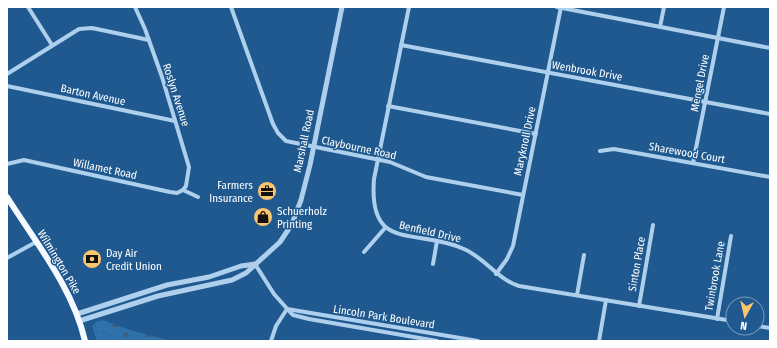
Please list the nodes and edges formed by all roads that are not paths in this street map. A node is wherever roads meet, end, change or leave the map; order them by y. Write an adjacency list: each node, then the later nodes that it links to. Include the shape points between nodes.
1 (28, 7): 12 (street)
2 (135, 7): 11 (street, Roslyn Avenue)
3 (231, 7): 23 (street, Claybourne Road, via 278,133 291,143)
4 (342, 7): 23 (street, Marshall Road)
5 (408, 7): 13 (street, Benfield Drive)
6 (560, 7): 9 (street); 15 (street, Maryknoll Drive)
7 (664, 7): 9 (street)
8 (724, 7): 10 (street, Mengel Drive)
9 (660, 27): 10 (street)
10 (718, 38): 14 (street); 18 (street, Mengel Drive)
11 (149, 40): 12 (street, via 86,28 74,31); 21 (street, Roslyn Avenue)
12 (52, 45): 16 (street)
13 (401, 45): 15 (street, Wenbrook Drive); 19 (street, Benfield Drive)
14 (770, 48)
15 (548, 73): 18 (street, Wenbrook Drive); 22 (street, Maryknoll Drive)
16 (7, 74)
17 (7, 86): 21 (street, Barton Avenue)
18 (706, 102): 20 (street, Wenbrook Drive); 26 (street, Mengel Drive)
19 (388, 106): 22 (street); 25 (street, Benfield Drive)
20 (770, 114)
21 (176, 121): 29 (street, Roslyn Avenue, via 189,167)
22 (536, 134): 30 (street, Maryknoll Drive)
23 (314, 147): 25 (street, Claybourne Road); 41 (street, Marshall Road, via 301,200 292,224 272,251)
24 (600, 151): 26 (street, Sharewood Court, via 614,149)
25 (377, 159): 30 (street, Claybourne Road, via 398,164 426,177); 34 (street, Benfield Drive, via 373,190 374,208)
26 (693, 163): 28 (street, Sharewood Court)
27 (7, 164): 29 (street, Willamet Road, via 24,160 170,192 177,193)
28 (770, 177)
29 (183, 190): 32 (street)
30 (523, 195): 43 (street, Maryknoll Drive, via 513,246)
31 (7, 197): 37 (main road, Wilmington Pike)
32 (198, 198)
33 (653, 225): 46 (street, Sinton Place)
34 (385, 228): 36 (street, Benfield Drive, via 400,234); 38 (street)
35 (731, 236): 49 (street, Twinbrook Lane)
36 (437, 241): 42 (street); 43 (street, Benfield Drive, via 470,252)
37 (36, 242): 40 (street); 48 (main road, Wilmington Pike, via 66,290)
38 (364, 252)
39 (584, 255): 44 (street)
40 (7, 258)
41 (255, 264): 47 (street, Lincoln Park Boulevard); 48 (street, Marshall Road, via 241,266 209,278 167,284); 51 (street, Marshall Road, via 246,273 232,280 158,296)
42 (433, 264)
43 (496, 274): 44 (street, Benfield Drive, via 519,286)
44 (577, 295): 45 (street, Benfield Drive)
45 (606, 300): 46 (street, Benfield Drive); 57 (street)
46 (639, 306): 49 (street, Benfield Drive)
47 (287, 309): 52 (street, Lincoln Park Boulevard); 54 (street, via 276,326); 55 (street, Lincoln Park Boulevard, via 293,315 309,319)
48 (77, 314): 51 (main road, Wilmington Pike)
49 (717, 319): 50 (street, Benfield Drive)
50 (725, 320)
51 (79, 321): 53 (main road, Wilmington Pike)
52 (452, 339): 56 (street, Lincoln Park Boulevard)
53 (85, 341)
54 (271, 341)
55 (437, 341)
56 (478, 341)
57 (600, 341)

